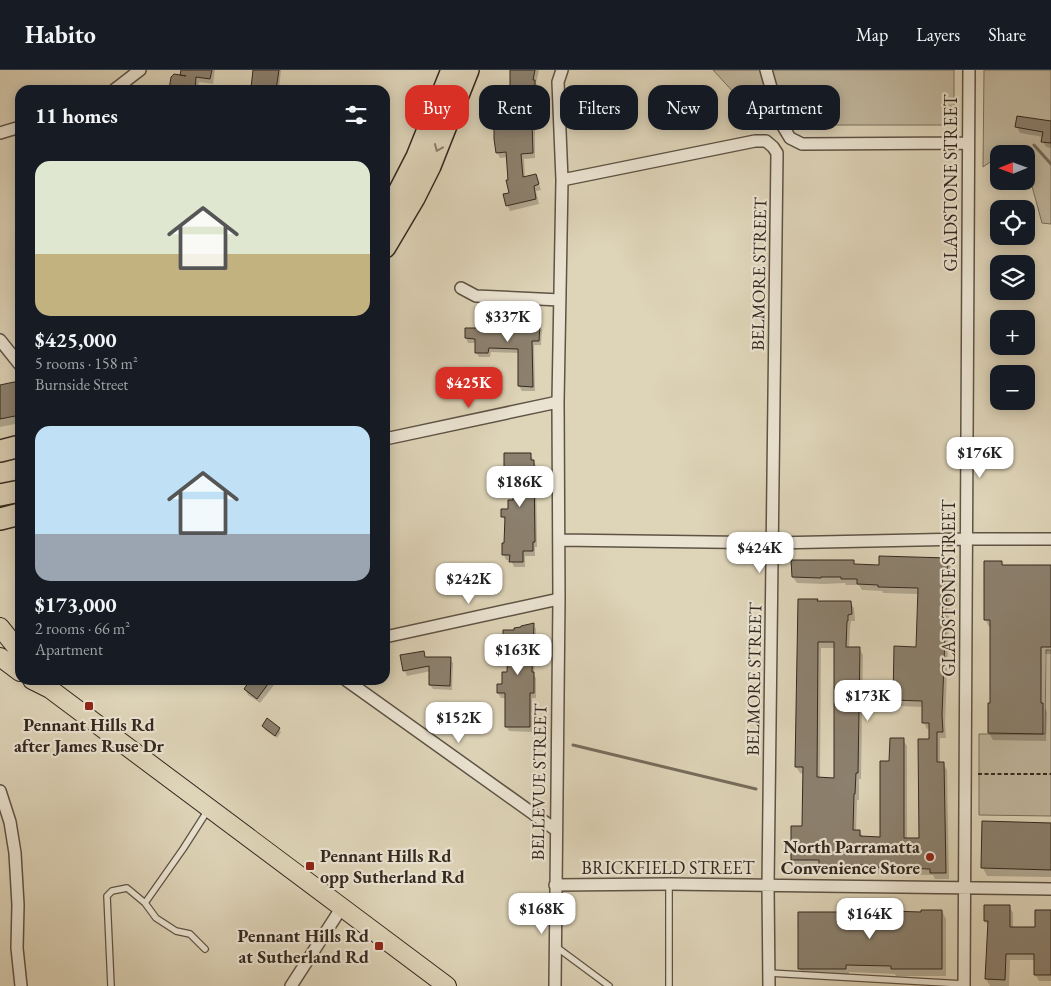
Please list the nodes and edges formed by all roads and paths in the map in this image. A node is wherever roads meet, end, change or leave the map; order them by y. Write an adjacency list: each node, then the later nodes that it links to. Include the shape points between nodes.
1 (140, 70): 7 (street)
2 (452, 70): 8 (highway)
3 (468, 70): 17 (highway, one-way to 17, via 430,166)
4 (562, 70): 14 (street, BELLEVUE STREET, via 558,82)
5 (766, 70): 13 (street, via 781,124 790,138 802,144)
6 (969, 70): 13 (street, GLADSTONE STREET)
7 (120, 85)
8 (446, 85)
9 (15, 128): 12 (street)
10 (429, 130): 15 (highway)
11 (429, 130): 16 (highway)
12 (0, 133)
13 (968, 143): 36 (street, GLADSTONE STREET)
14 (562, 180): 19 (street, BELLEVUE STREET); 39 (street, BELMORE STREET, via 755,141 766,141 777,153)
15 (390, 189)
16 (390, 210)
17 (390, 239)
18 (461, 288): 19 (street, via 476,296)
19 (560, 300): 22 (street, BELLEVUE STREET)
20 (0, 340): 21 (street)
21 (15, 360)
22 (558, 402): 23 (street); 38 (street, BELLEVUE STREET)
23 (390, 438)
24 (15, 447): 25 (highway)
25 (0, 451)
26 (15, 477): 27 (highway)
27 (0, 480)
28 (15, 492): 29 (highway)
29 (0, 495)
30 (15, 514): 31 (highway)
31 (0, 515)
32 (15, 515): 34 (highway)
33 (958, 519): 35 (path, via 952,520)
34 (0, 520)
35 (951, 524)
36 (966, 538): 37 (street); 39 (street); 54 (street, GLADSTONE STREET)
37 (1051, 539)
38 (559, 540): 39 (street); 40 (street, BELLEVUE STREET)
39 (773, 543): 53 (street, BELMORE STREET)
40 (559, 599): 41 (street); 50 (street, BELLEVUE STREET)
41 (390, 636)
42 (0, 657): 43 (main road)
43 (15, 668)
44 (48, 685): 49 (main road)
45 (353, 685): 50 (street)
46 (978, 774): 47 (path)
47 (1051, 774)
48 (0, 791): 63 (street, via 15,852)
49 (209, 808): 56 (lane); 57 (main road)
50 (556, 830): 52 (street, BELLEVUE STREET)
51 (669, 884): 52 (street, BRICKFIELD STREET); 53 (street, BRICKFIELD STREET); 69 (lane)
52 (556, 885): 58 (street, BELLEVUE STREET)
53 (768, 886): 54 (street, BRICKFIELD STREET); 60 (street, BELMORE STREET)
54 (966, 889): 55 (street, BRICKFIELD STREET); 62 (street, GLADSTONE STREET)
55 (1051, 889)
56 (145, 903): 59 (lane, via 156,918 190,934); 64 (lane, via 127,888 112,891 107,896)
57 (342, 907): 65 (street); 66 (main road)
58 (555, 946): 67 (street, BELLEVUE STREET); 68 (lane)
59 (205, 948)
60 (769, 973): 61 (lane); 70 (street, BELMORE STREET)
61 (866, 983): 62 (lane)
62 (964, 985)
63 (21, 986)
64 (111, 986)
65 (290, 986)
66 (447, 986)
67 (555, 986)
68 (609, 986)
69 (669, 986)
70 (769, 986)

